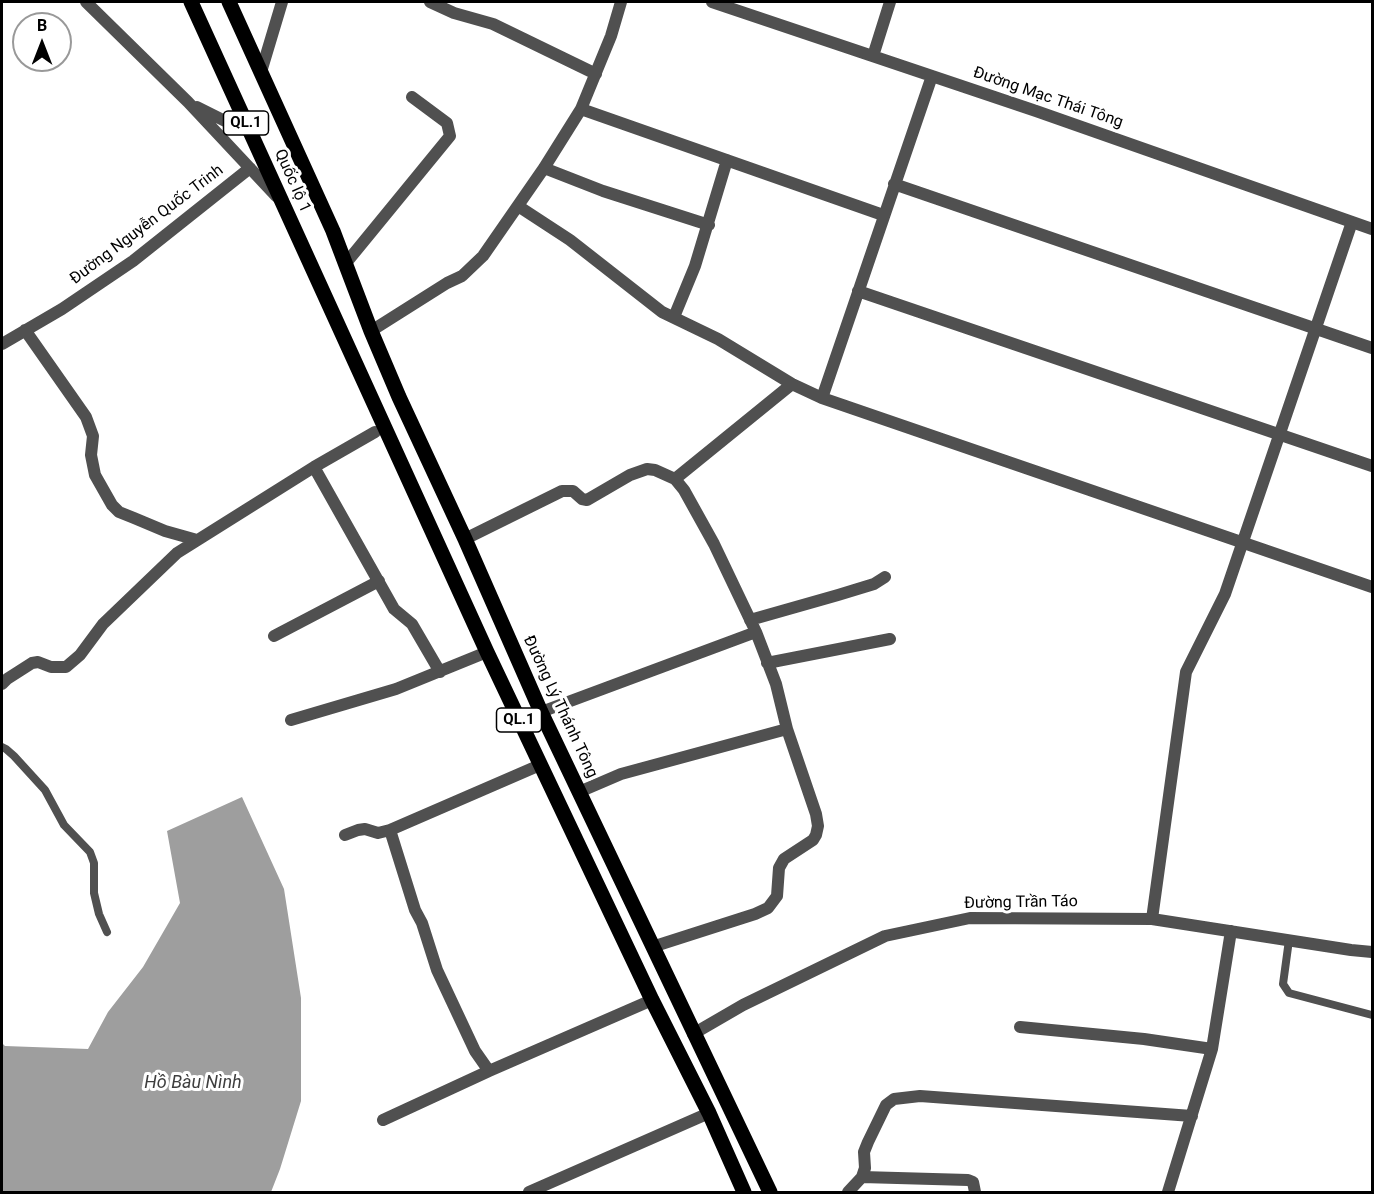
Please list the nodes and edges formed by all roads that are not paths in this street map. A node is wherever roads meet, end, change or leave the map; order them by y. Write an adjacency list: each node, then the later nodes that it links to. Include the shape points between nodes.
1 (86, 2): 14 (street)
2 (191, 2): 16 (main road, Quốc lộ 1 / QL.1)
3 (229, 2): 10 (main road, Quốc lộ 1 / QL.1)
4 (282, 2): 10 (street)
5 (430, 2): 11 (street, via 454,14 493,24)
6 (621, 2): 11 (street)
7 (712, 2): 9 (street, Đường Mạc Thái Tông)
8 (890, 2): 9 (street)
9 (873, 56): 12 (street, Đường Mạc Thái Tông)
10 (261, 72): 27 (main road, Quốc lộ 1 / QL.1)
11 (596, 74): 15 (street)
12 (932, 76): 20 (street); 24 (street, Đường Mạc Thái Tông)
13 (412, 97): 28 (street, via 447,123 450,136)
14 (188, 102): 16 (street, via 231,124); 18 (street)
15 (581, 109): 17 (street); 19 (street)
16 (246, 123): 21 (main road, Quốc lộ 1 / QL.1)
17 (727, 160): 23 (street); 25 (street)
18 (249, 168): 21 (street); 31 (street, Đường Nguyễn Quốc Trinh, via 133,261)
19 (544, 168): 22 (street); 25 (street)
20 (894, 184): 23 (street); 32 (street)
21 (281, 201): 53 (main road, Quốc lộ 1 / QL.1)
22 (518, 206): 30 (street, via 570,240 655,308); 33 (street, via 483,256 462,276)
23 (883, 214): 29 (street)
24 (1352, 222): 26 (street, Đường Mạc Thái Tông); 32 (street)
25 (709, 225): 30 (street)
26 (1372, 229)
27 (333, 231): 28 (main road, Đường Lý Thánh Tông / QL.1)
28 (346, 262): 33 (main road, Đường Lý Thánh Tông / QL.1)
29 (858, 291): 37 (street); 39 (street)
30 (674, 317): 36 (street)
31 (26, 330): 34 (street, Đường Nguyễn Quốc Trinh); 44 (street, via 86,417 93,436 95,475 112,505 119,512 165,531)
32 (1314, 330): 35 (street); 39 (street)
33 (371, 332): 43 (main road, Đường Lý Thánh Tông / QL.1)
34 (2, 344)
35 (1372, 348)
36 (792, 384): 37 (street); 42 (street)
37 (822, 399): 45 (street)
38 (375, 432): 41 (street)
39 (1278, 433): 40 (street); 45 (street)
40 (1372, 466)
41 (314, 467): 44 (street); 47 (street)
42 (675, 480): 43 (street, via 647,469 587,500 573,491 562,491); 49 (street, via 714,543)
43 (465, 539): 57 (main road, Đường Lý Thánh Tông / QL.1)
44 (197, 540): 56 (street, via 177,553 127,600 72,662 61,668 32,663)
45 (1243, 543): 48 (street); 65 (street, via 1225,594 1186,672)
46 (885, 577): 49 (street, via 838,596)
47 (379, 581): 51 (street); 55 (street, via 394,609 412,624)
48 (1372, 587)
49 (750, 620): 50 (street)
50 (756, 632): 54 (street); 57 (street)
51 (274, 636)
52 (890, 639): 54 (street)
53 (487, 652): 55 (street); 61 (main road, QL.1)
54 (767, 663): 59 (street)
55 (440, 672): 58 (street)
56 (2, 684)
57 (541, 712): 62 (main road, Đường Lý Thánh Tông / QL.1)
58 (291, 720)
59 (787, 729): 62 (street, via 629,771); 69 (street, via 818,826 813,840 784,859 774,903 756,914)
60 (2, 747): 67 (lane, via 45,790 64,825 90,852 94,893)
61 (540, 765): 63 (street); 72 (main road, QL.1)
62 (579, 792): 69 (main road, Đường Lý Thánh Tông / QL.1)
63 (390, 830): 64 (street, via 378,833 364,829); 77 (street, via 437,970 475,1051)
64 (345, 835)
65 (1152, 919): 66 (street, Đường Trần Táo); 75 (street, Đường Trần Táo, via 970,918 885,936 743,1005)
66 (1232, 931): 68 (street, Đường Trần Táo); 76 (street)
67 (106, 932)
68 (1289, 940): 70 (street, Đường Trần Táo); 73 (lane, via 1283,984 1289,993)
69 (652, 947): 71 (main road, Đường Lý Thánh Tông / QL.1)
70 (1372, 952)
71 (673, 988): 72 (main road); 75 (main road, Đường Lý Thánh Tông / QL.1)
72 (652, 1000): 77 (street); 78 (main road, QL.1)
73 (1372, 1015)
74 (1020, 1027): 76 (street)
75 (693, 1034): 84 (main road, Đường Lý Thánh Tông / QL.1)
76 (1212, 1049): 79 (street)
77 (489, 1071): 80 (street)
78 (709, 1113): 82 (street); 83 (main road, QL.1)
79 (1192, 1116): 81 (street, via 904,1096 886,1105 864,1152); 87 (street)
80 (383, 1120)
81 (862, 1177): 85 (street); 86 (street, via 968,1180 973,1182)
82 (529, 1192)
83 (744, 1192)
84 (770, 1192)
85 (848, 1192)
86 (975, 1192)
87 (1168, 1192)

